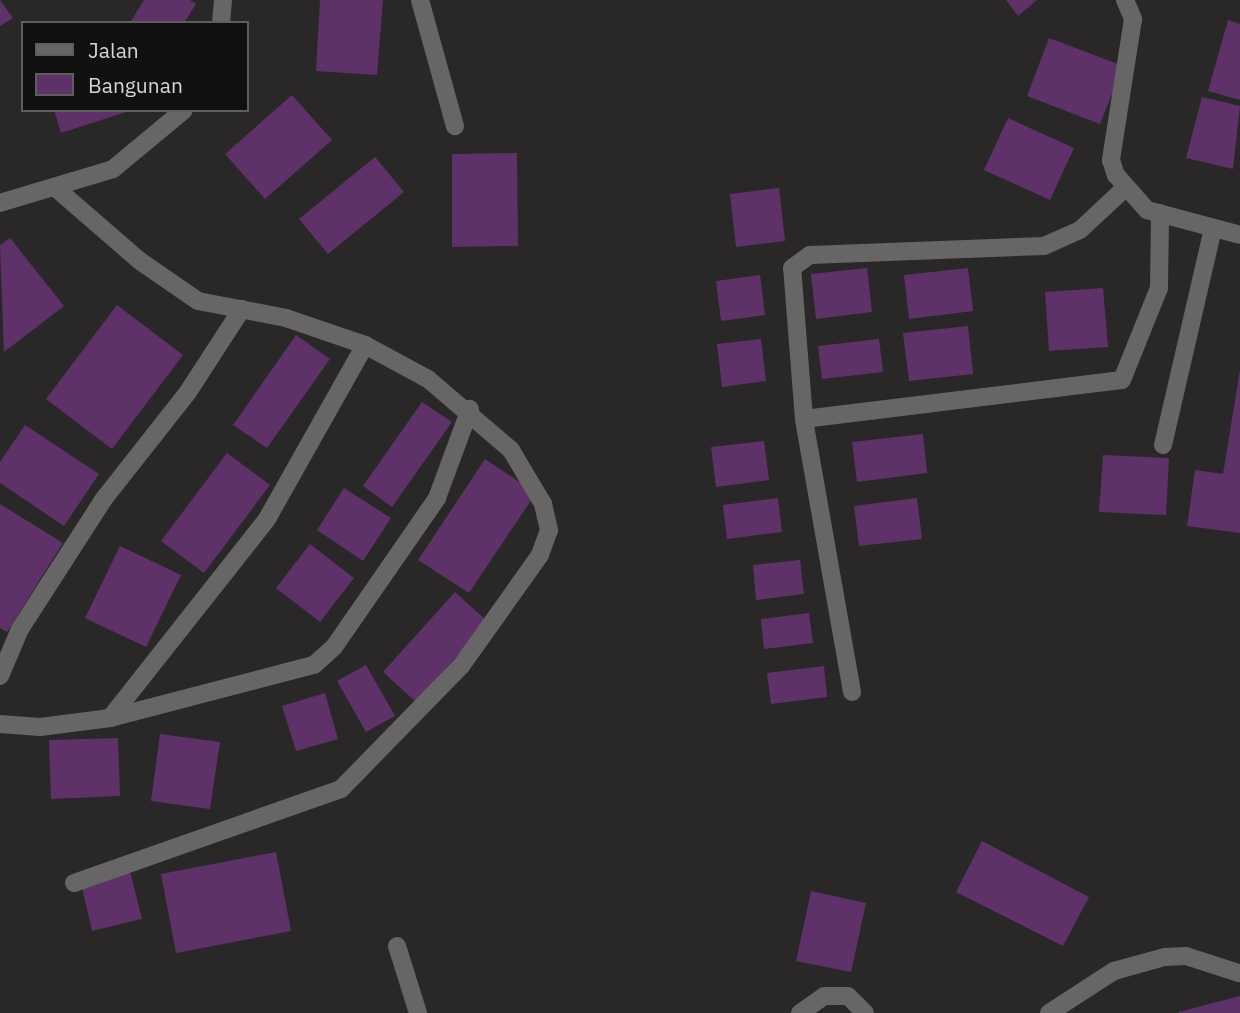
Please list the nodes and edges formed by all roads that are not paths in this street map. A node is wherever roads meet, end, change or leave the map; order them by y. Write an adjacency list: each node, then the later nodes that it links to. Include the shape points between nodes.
1 (223, 0): 4 (street)
2 (420, 0): 6 (street)
3 (1125, 0): 7 (street, via 1133,19 1111,160)
4 (221, 21)
5 (182, 112): 8 (street, via 113,169)
6 (455, 126)
7 (1124, 189): 10 (street); 16 (street, via 1080,230 1044,246 803,257 790,275)
8 (58, 190): 9 (street); 13 (street, via 172,286 198,301)
9 (0, 203)
10 (1160, 213): 11 (street); 16 (street, via 1159,288 1122,380)
11 (1213, 228): 12 (street); 17 (street)
12 (1240, 235)
13 (242, 309): 14 (street); 18 (street, via 188,392 103,500 20,629)
14 (365, 345): 15 (street); 20 (street, via 267,519)
15 (470, 409): 20 (street, via 437,498 324,656 292,674); 22 (street, via 527,471 549,530 540,555 461,666 341,789)
16 (804, 419): 19 (street)
17 (1163, 445)
18 (0, 676)
19 (852, 692)
20 (110, 718): 21 (street)
21 (0, 724)
22 (74, 883)
23 (397, 946): 25 (street)
24 (1240, 973): 28 (street, via 1186,956 1166,957 1104,976)
25 (418, 1013)
26 (800, 1013): 27 (street, via 824,996 848,996)
27 (865, 1013)
28 (1049, 1013)

